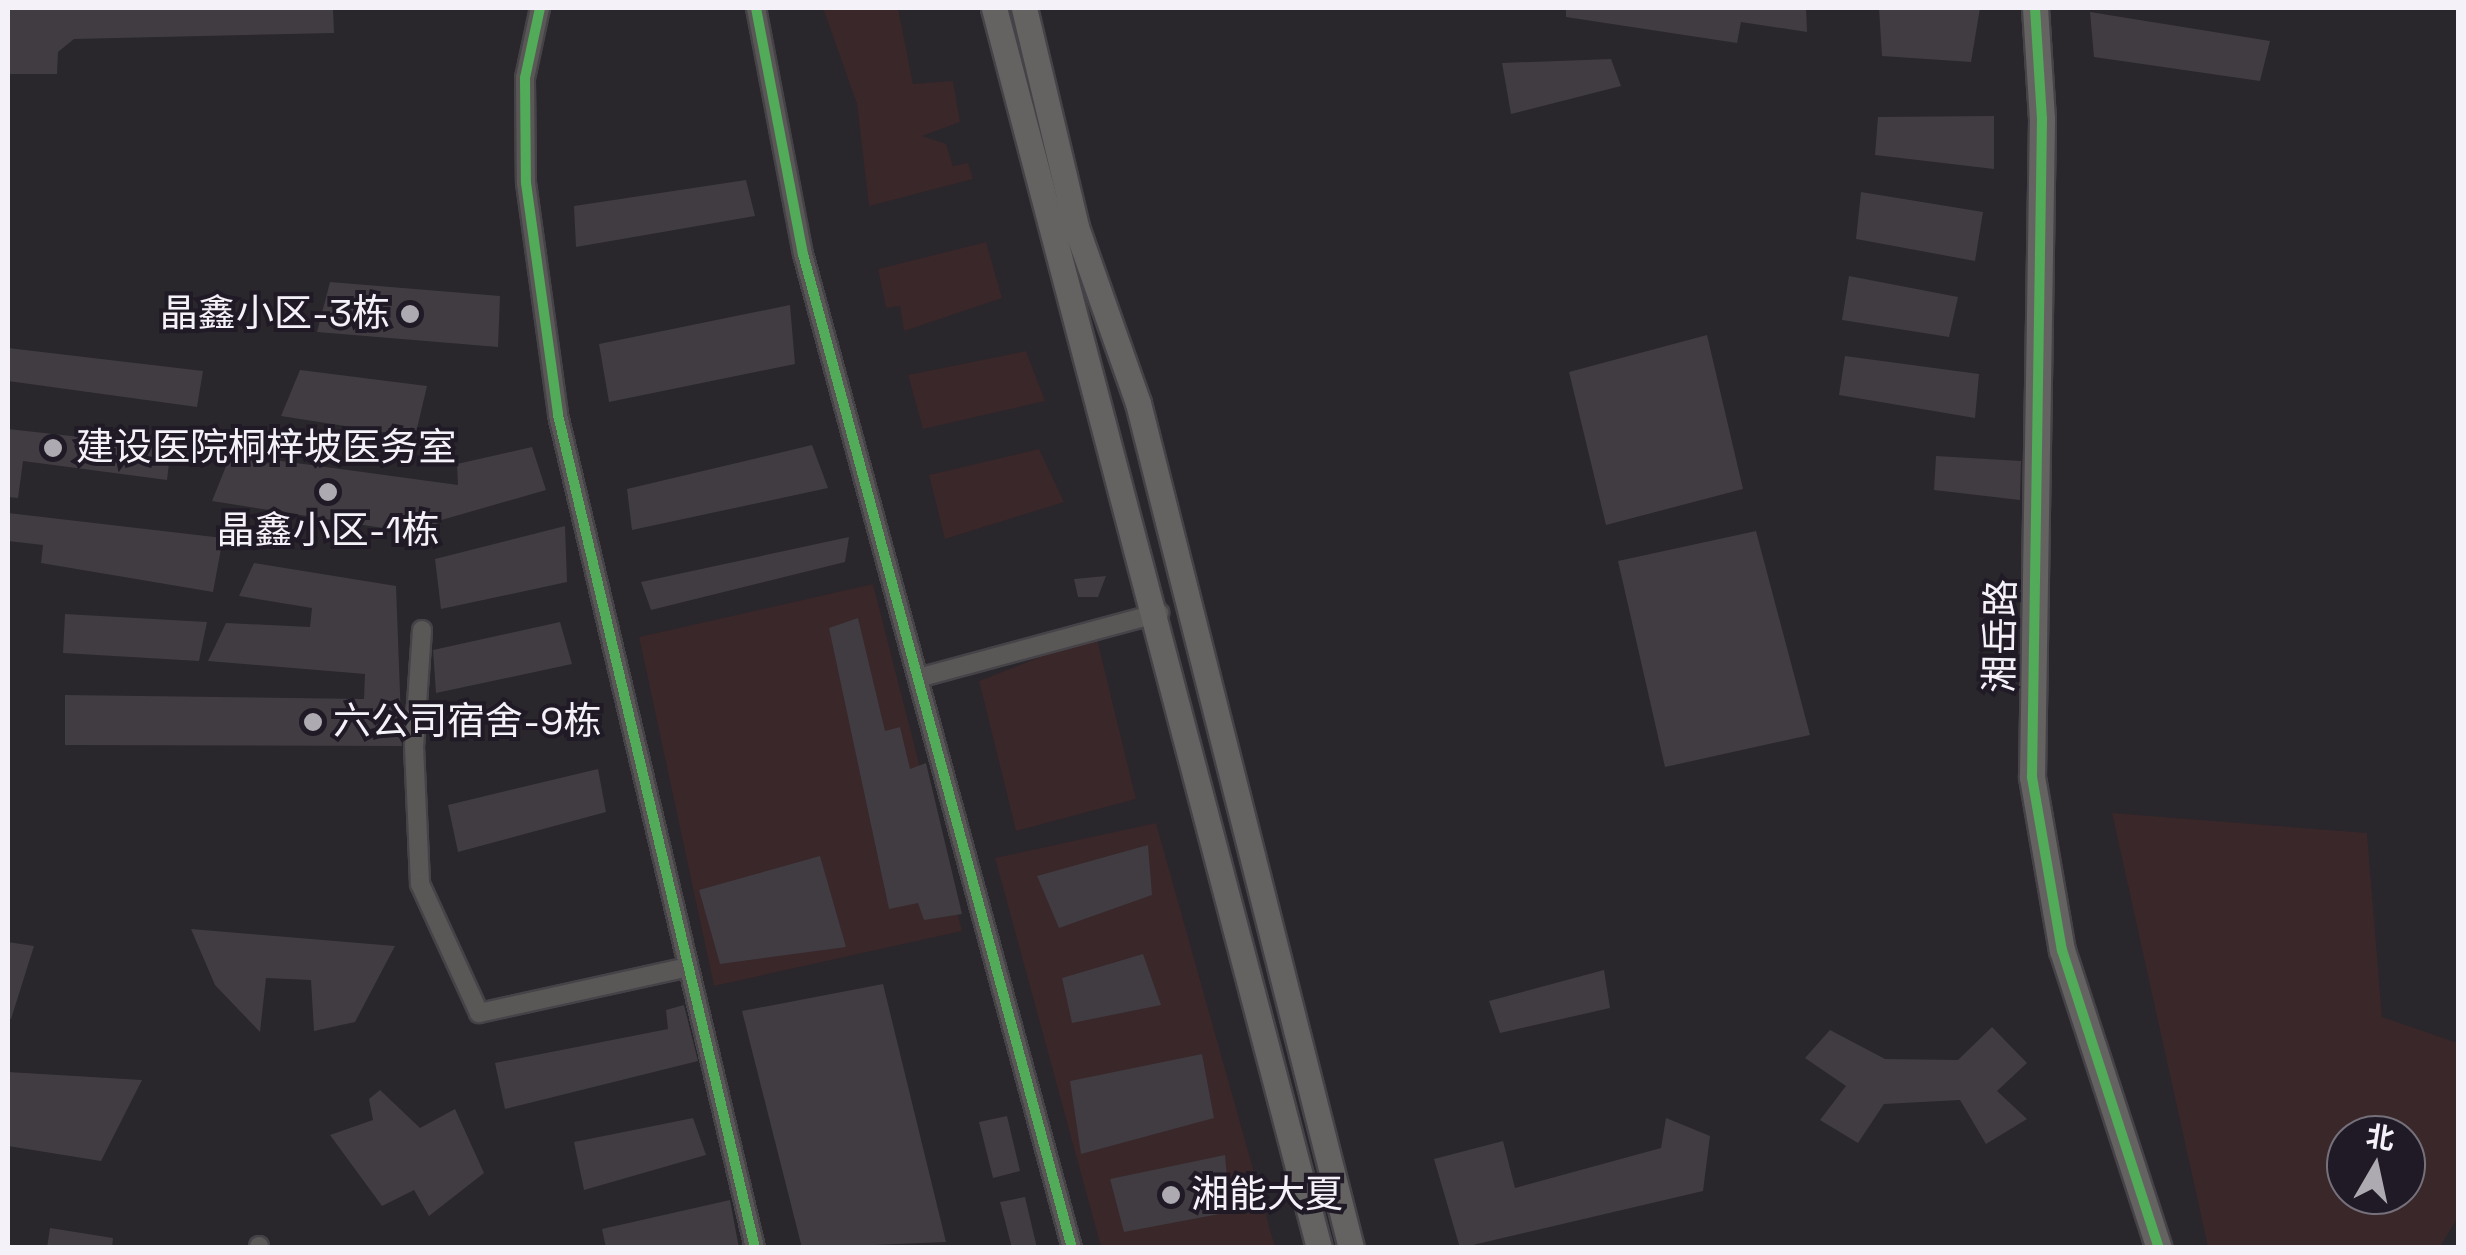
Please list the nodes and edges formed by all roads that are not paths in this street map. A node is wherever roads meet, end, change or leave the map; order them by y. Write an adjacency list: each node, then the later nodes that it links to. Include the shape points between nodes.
1 (540, 8): 10 (street, via 525,78 526,182 558,416)
2 (756, 8): 9 (street, via 803,254)
3 (994, 8): 7 (main road, via 1092,401)
4 (1024, 8): 14 (main road, via 1076,227 1138,403)
5 (2036, 8): 15 (main road, 湘岳路, via 2042,120 2032,776 2062,950)
6 (2050, 8): 16 (main road, 湘岳路, via 2056,150 2050,808 2087,986)
7 (1158, 614): 9 (street); 13 (main road)
8 (422, 630): 10 (street, via 414,746 420,884 480,1013)
9 (918, 678): 12 (street)
10 (688, 968): 11 (street)
11 (755, 1248)
12 (1072, 1248)
13 (1319, 1248)
14 (1351, 1248)
15 (2160, 1248)
16 (2175, 1248)

